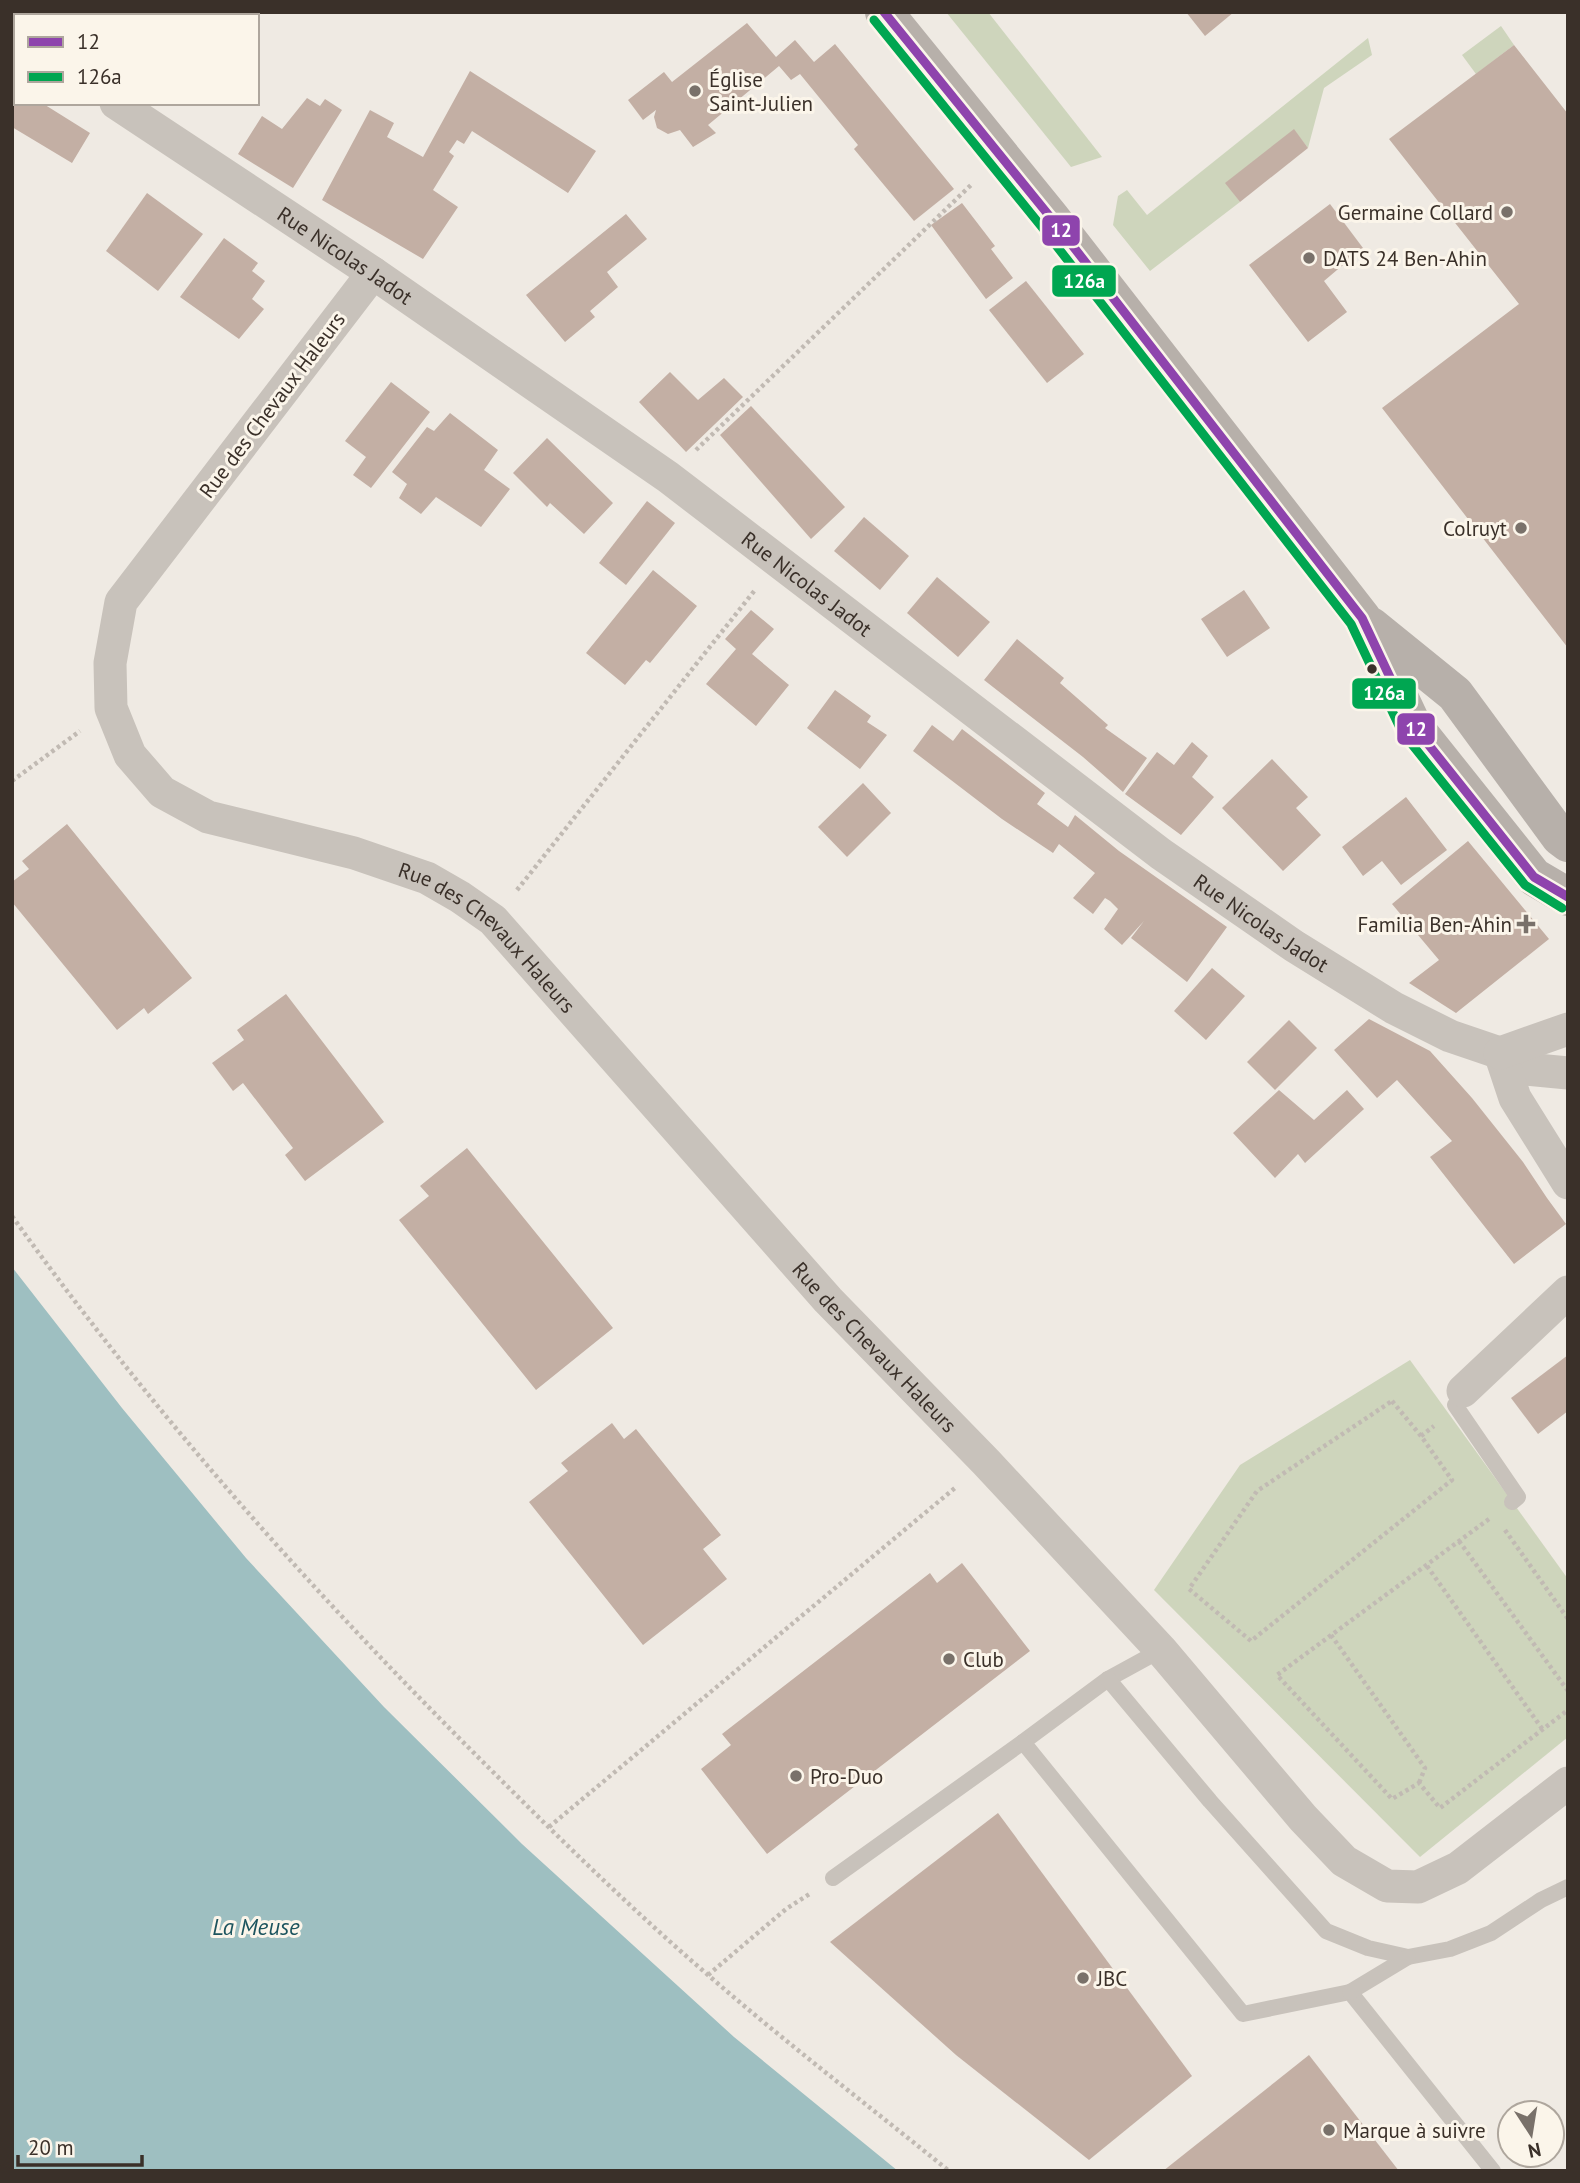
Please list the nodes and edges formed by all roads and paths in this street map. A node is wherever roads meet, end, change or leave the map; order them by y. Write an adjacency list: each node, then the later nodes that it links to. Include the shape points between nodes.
1 (884, 12): 3 (main road)
2 (119, 105): 4 (street, Rue Nicolas Jadot)
3 (1000, 156): 5 (path); 7 (main road)
4 (373, 273): 5 (street, Rue Nicolas Jadot); 8 (street, Rue des Chevaux Haleurs, via 121,602 110,663)
5 (668, 477): 6 (street, Rue Nicolas Jadot)
6 (777, 562): 12 (path); 14 (street, Rue Nicolas Jadot, via 1161,854 1294,946 1394,1008 1450,1036)
7 (1362, 618): 10 (main road, via 1455,694); 11 (main road, via 1412,724 1534,877)
8 (111, 708): 9 (path); 12 (street, Rue des Chevaux Haleurs, via 130,755 162,792 208,817 354,853 426,877)
9 (12, 781)
10 (1568, 844)
11 (1568, 897)
12 (493, 920): 21 (street, Rue des Chevaux Haleurs, via 828,1300)
13 (1568, 1029): 14 (street)
14 (1500, 1053): 15 (street, Rue Nicolas Jadot, via 1526,1069); 16 (street, via 1515,1098)
15 (1568, 1073)
16 (1568, 1182)
17 (12, 1216): 37 (path, via 143,1388 267,1536 410,1689)
18 (1568, 1292): 19 (street)
19 (1455, 1403): 22 (lane, via 1518,1497)
20 (1421, 1436): 20 (path, via 1452,1480 1251,1641 1189,1589 1257,1491 1392,1401)
21 (986, 1462): 29 (street, Rue des Chevaux Haleurs); 37 (path)
22 (1512, 1502)
23 (1495, 1515): 25 (path)
24 (1502, 1525): 27 (path)
25 (1459, 1541): 26 (path); 31 (path)
26 (1427, 1566): 28 (path); 33 (path)
27 (1568, 1619)
28 (1331, 1635): 35 (path, via 1425,1768); 35 (path, via 1277,1675 1392,1799)
29 (1161, 1650): 30 (lane); 36 (street, Rue des Chevaux Haleurs, via 1344,1861 1387,1886 1418,1886 1458,1868)
30 (1108, 1679): 34 (lane); 41 (lane, via 1326,1931 1368,1948)
31 (1568, 1691)
32 (1568, 1710): 33 (path)
33 (1543, 1730): 35 (path, via 1440,1808)
34 (1023, 1742): 38 (lane); 43 (lane, via 1243,2014)
35 (1419, 1783)
36 (1568, 1783)
37 (549, 1827): 42 (path)
38 (833, 1878)
39 (1568, 1887): 41 (lane, via 1491,1933 1450,1949)
40 (786, 1909): 42 (path)
41 (1408, 1957): 43 (lane)
42 (708, 1975): 44 (path)
43 (1350, 1992): 45 (lane)
44 (949, 2171)
45 (1493, 2171)

